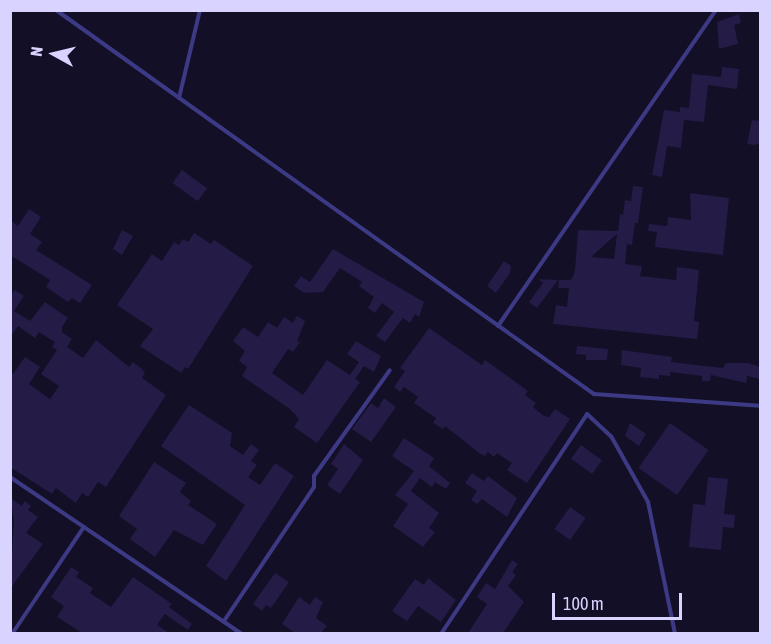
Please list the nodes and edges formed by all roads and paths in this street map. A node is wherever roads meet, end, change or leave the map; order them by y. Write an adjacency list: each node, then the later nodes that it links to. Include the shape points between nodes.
1 (56, 10): 4 (lane)
2 (200, 10): 4 (lane)
3 (716, 10): 5 (lane)
4 (179, 98): 5 (lane)
5 (498, 326): 7 (lane, via 594,394)
6 (390, 370): 10 (lane, via 314,476 314,487)
7 (760, 406)
8 (10, 477): 9 (lane)
9 (84, 527): 10 (lane); 11 (lane)
10 (224, 621): 12 (lane)
11 (12, 633)
12 (242, 633)
13 (441, 633): 14 (lane, via 587,414 611,436 648,502)
14 (675, 633)

